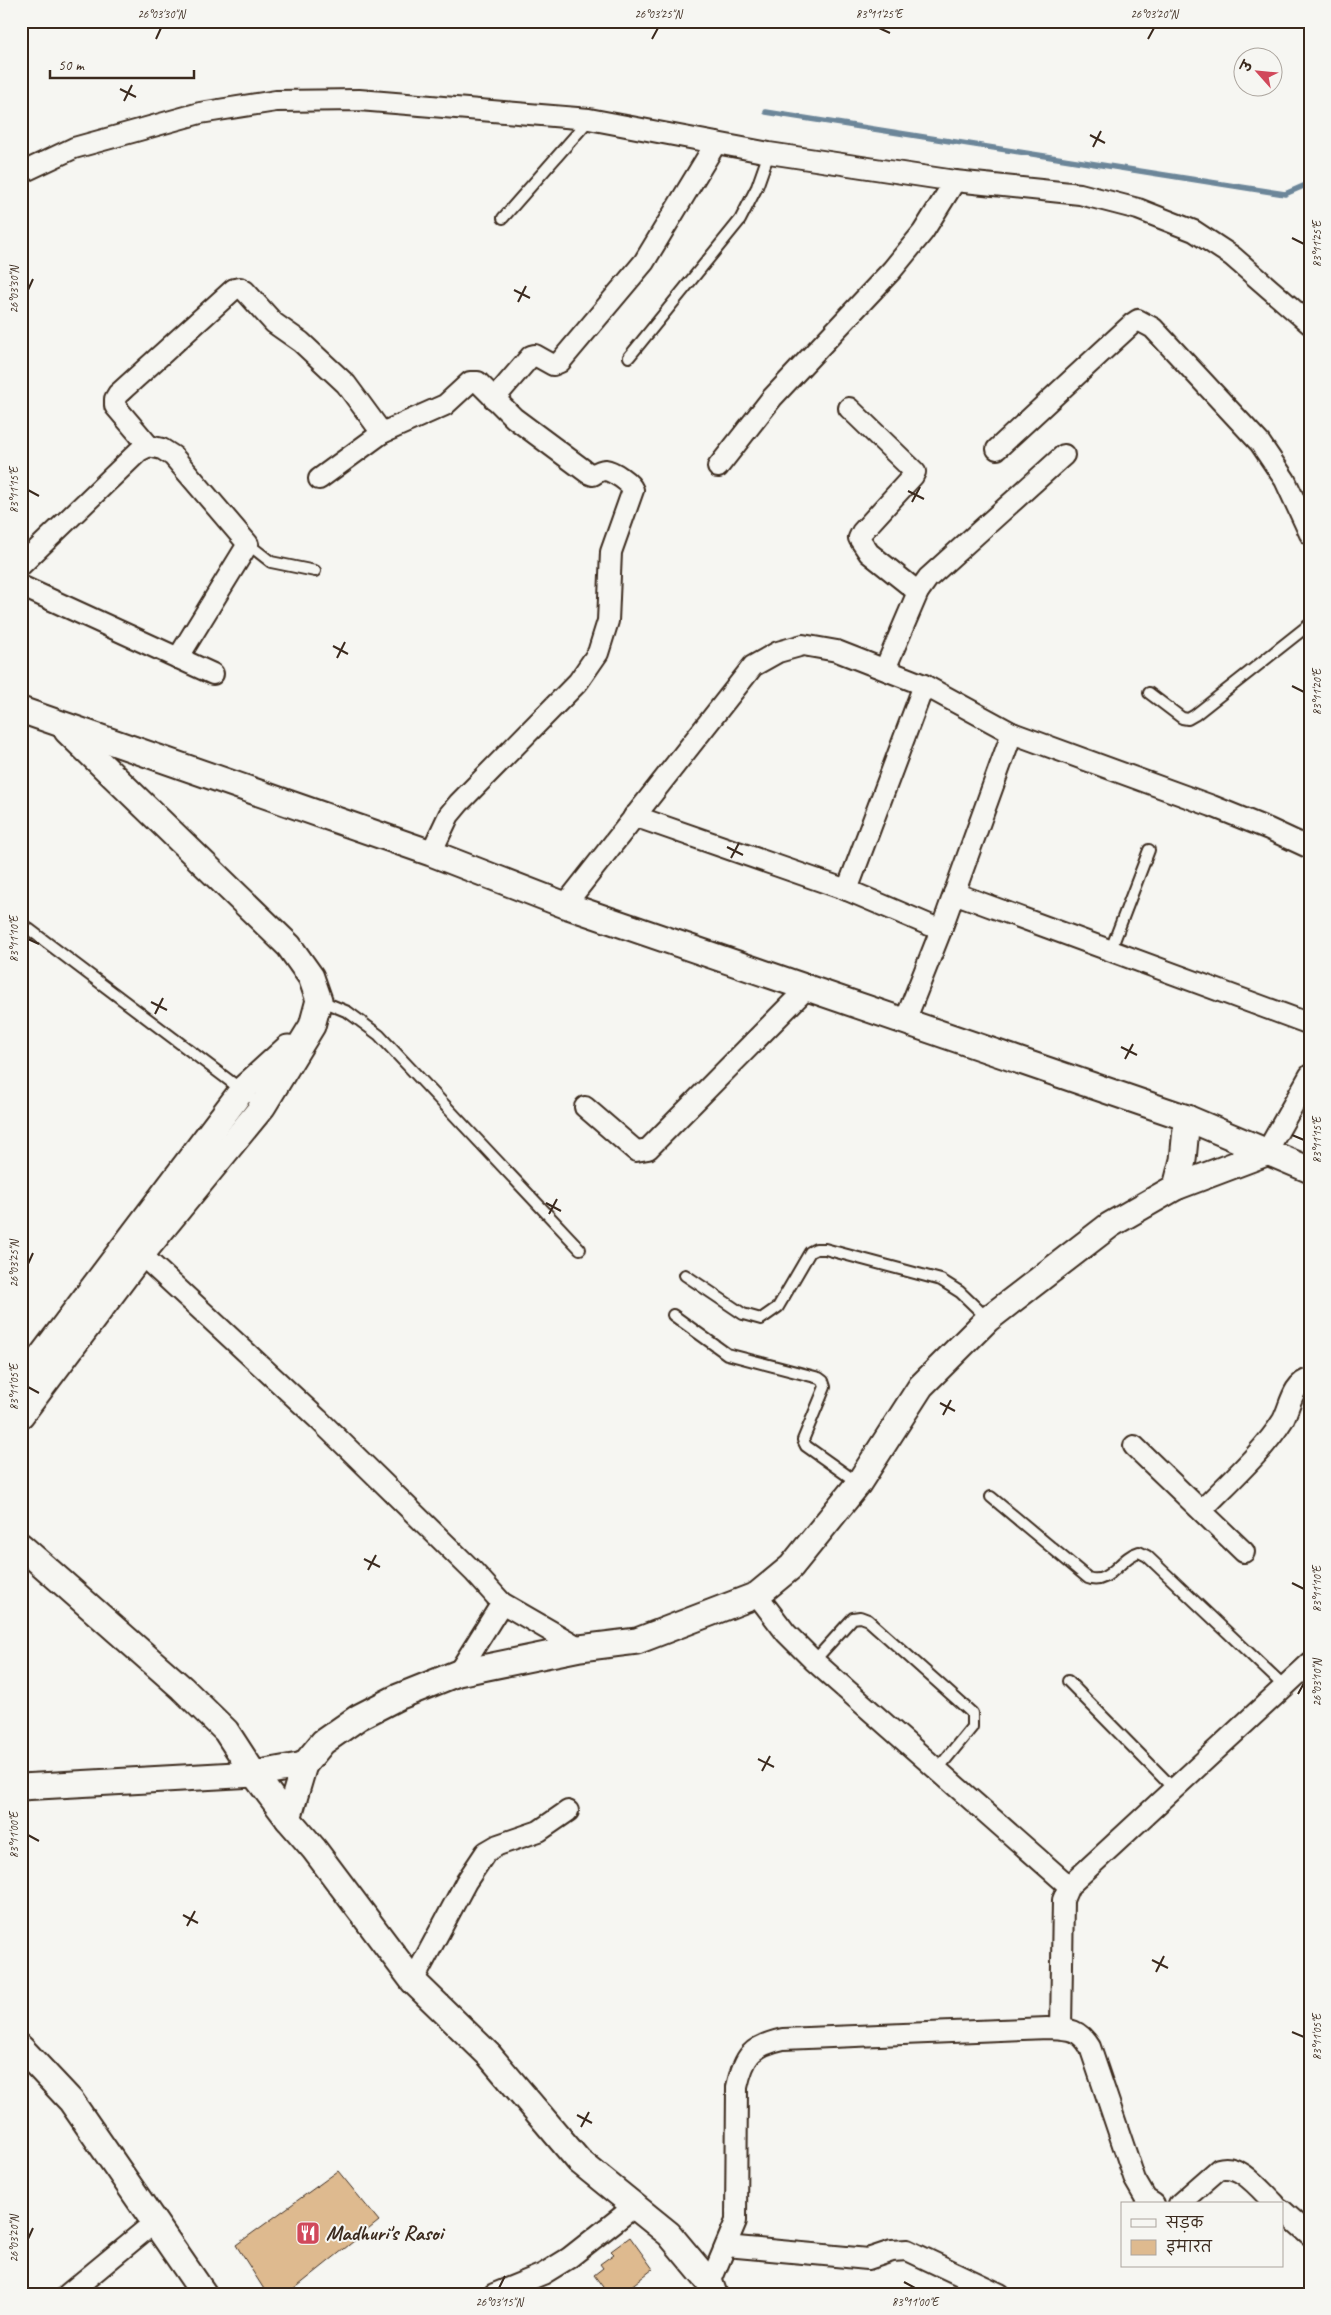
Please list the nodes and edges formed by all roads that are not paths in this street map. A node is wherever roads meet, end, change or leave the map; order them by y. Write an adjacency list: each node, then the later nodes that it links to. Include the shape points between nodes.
1 (589, 119): 2 (street); 4 (street, via 359,100 276,101 200,113 74,148); 6 (lane)
2 (716, 143): 3 (street); 9 (street, via 644,262 560,362 553,365 535,354 531,356)
3 (769, 153): 5 (street); 8 (lane, via 740,220)
4 (21, 172)
5 (955, 181): 7 (street, via 1080,194 1138,209 1186,228 1232,256); 15 (street, via 923,232 892,270 779,391)
6 (503, 218)
7 (1310, 324)
8 (629, 357)
9 (494, 399): 11 (street, via 478,382 470,382 445,406); 35 (street, via 514,418 588,473 593,475 607,471 631,485 633,495 611,552 608,621 598,653 578,682 459,803 449,815)
10 (849, 408): 22 (street, via 915,472 859,538 869,553)
11 (382, 433): 12 (street, via 346,384 301,342 274,324 240,288 234,289 115,399 115,406); 16 (street)
12 (149, 446): 18 (street, via 173,456); 19 (street, via 139,451)
13 (997, 449): 17 (street, via 1138,320 1153,328 1260,444 1285,480)
14 (1064, 455): 22 (street, via 928,578)
15 (718, 467)
16 (319, 478)
17 (1310, 534)
18 (248, 544): 20 (lane, via 271,562); 24 (street)
19 (25, 555)
20 (315, 571)
21 (21, 586): 24 (street)
22 (918, 592): 25 (street)
23 (1310, 624): 28 (lane, via 1188,719 1182,718)
24 (178, 658): 26 (street)
25 (885, 669): 27 (street); 32 (street, via 837,651 804,644 778,652 753,666)
26 (213, 674)
27 (924, 685): 31 (street); 36 (street)
28 (1149, 692)
29 (21, 710): 30 (street)
30 (61, 725): 35 (street); 43 (street, via 289,946 311,977)
31 (1012, 733): 33 (street, via 1212,806); 37 (street)
32 (634, 816): 36 (street); 38 (street)
33 (1310, 848)
34 (1148, 850): 41 (lane)
35 (431, 853): 38 (street)
36 (847, 890): 40 (street)
37 (954, 893): 40 (street); 41 (street)
38 (565, 904): 42 (street)
39 (21, 923): 48 (lane)
40 (941, 930): 44 (street)
41 (1111, 949): 45 (street)
42 (807, 988): 44 (street); 50 (street, via 648,1149 636,1151)
43 (319, 1000): 46 (street); 56 (lane, via 348,1012 380,1035)
44 (905, 1022): 51 (street)
45 (1310, 1024)
46 (312, 1026): 48 (street); 49 (street)
47 (1310, 1075): 52 (street)
48 (243, 1089): 49 (lane); 55 (street)
49 (263, 1106): 55 (street)
50 (585, 1107)
51 (1187, 1118): 52 (street); 54 (street, via 1183,1160)
52 (1266, 1153): 53 (street); 54 (street)
53 (1310, 1170)
54 (1176, 1187): 59 (street, via 1110,1226)
55 (135, 1249): 61 (street); 62 (street); 70 (street, via 318,1419)
56 (580, 1249)
57 (686, 1275): 59 (lane, via 743,1314 761,1319 778,1307 810,1252 825,1249 941,1280 960,1292)
58 (673, 1315): 64 (lane, via 727,1354 823,1381 825,1387 803,1440 806,1446)
59 (988, 1319): 64 (street, via 921,1386)
60 (1310, 1379): 66 (street, via 1299,1386 1286,1414 1270,1437)
61 (21, 1383)
62 (21, 1415)
63 (1134, 1446): 66 (street)
64 (858, 1484): 69 (street, via 791,1567)
65 (991, 1497): 76 (lane, via 1088,1578 1103,1579 1130,1554 1139,1552 1147,1556)
66 (1202, 1510): 68 (street)
67 (21, 1546): 79 (street, via 226,1731)
68 (1244, 1552)
69 (756, 1595): 71 (street, via 637,1642); 72 (street, via 786,1633)
70 (502, 1603): 71 (street); 74 (street)
71 (580, 1648): 74 (street)
72 (814, 1661): 78 (street); 78 (lane, via 853,1618 860,1617 875,1626 972,1713 972,1727)
73 (1310, 1663): 76 (street)
74 (458, 1673): 77 (street, via 359,1716 323,1742)
75 (1068, 1681): 81 (lane)
76 (1284, 1686): 81 (street)
77 (304, 1765): 79 (street); 83 (street)
78 (937, 1770): 84 (street)
79 (254, 1774): 80 (street); 83 (street)
80 (21, 1786)
81 (1173, 1788): 84 (street)
82 (568, 1811): 85 (street, via 539,1831 486,1852 466,1882)
83 (288, 1819): 85 (street, via 314,1848)
84 (1069, 1886): 86 (street, via 1063,1900)
85 (413, 1981): 91 (street, via 489,2054 579,2161)
86 (1060, 2028): 88 (street, via 1082,2035 1090,2047 1135,2180); 95 (street, via 782,2039 767,2042 750,2052 741,2068 737,2086 738,2200 736,2221)
87 (21, 2048): 93 (street, via 71,2101)
88 (1151, 2202)
89 (1181, 2202): 90 (street, via 1225,2167 1243,2174)
90 (1273, 2202)
91 (635, 2206): 96 (street, via 669,2234); 99 (street, via 569,2258 543,2274)
92 (1284, 2212): 94 (street)
93 (155, 2222): 97 (street); 98 (street)
94 (1310, 2235)
95 (726, 2246): 96 (street); 100 (street, via 868,2259 907,2250)
96 (712, 2288)
97 (68, 2294)
98 (204, 2294)
99 (494, 2294)
100 (1000, 2294)

